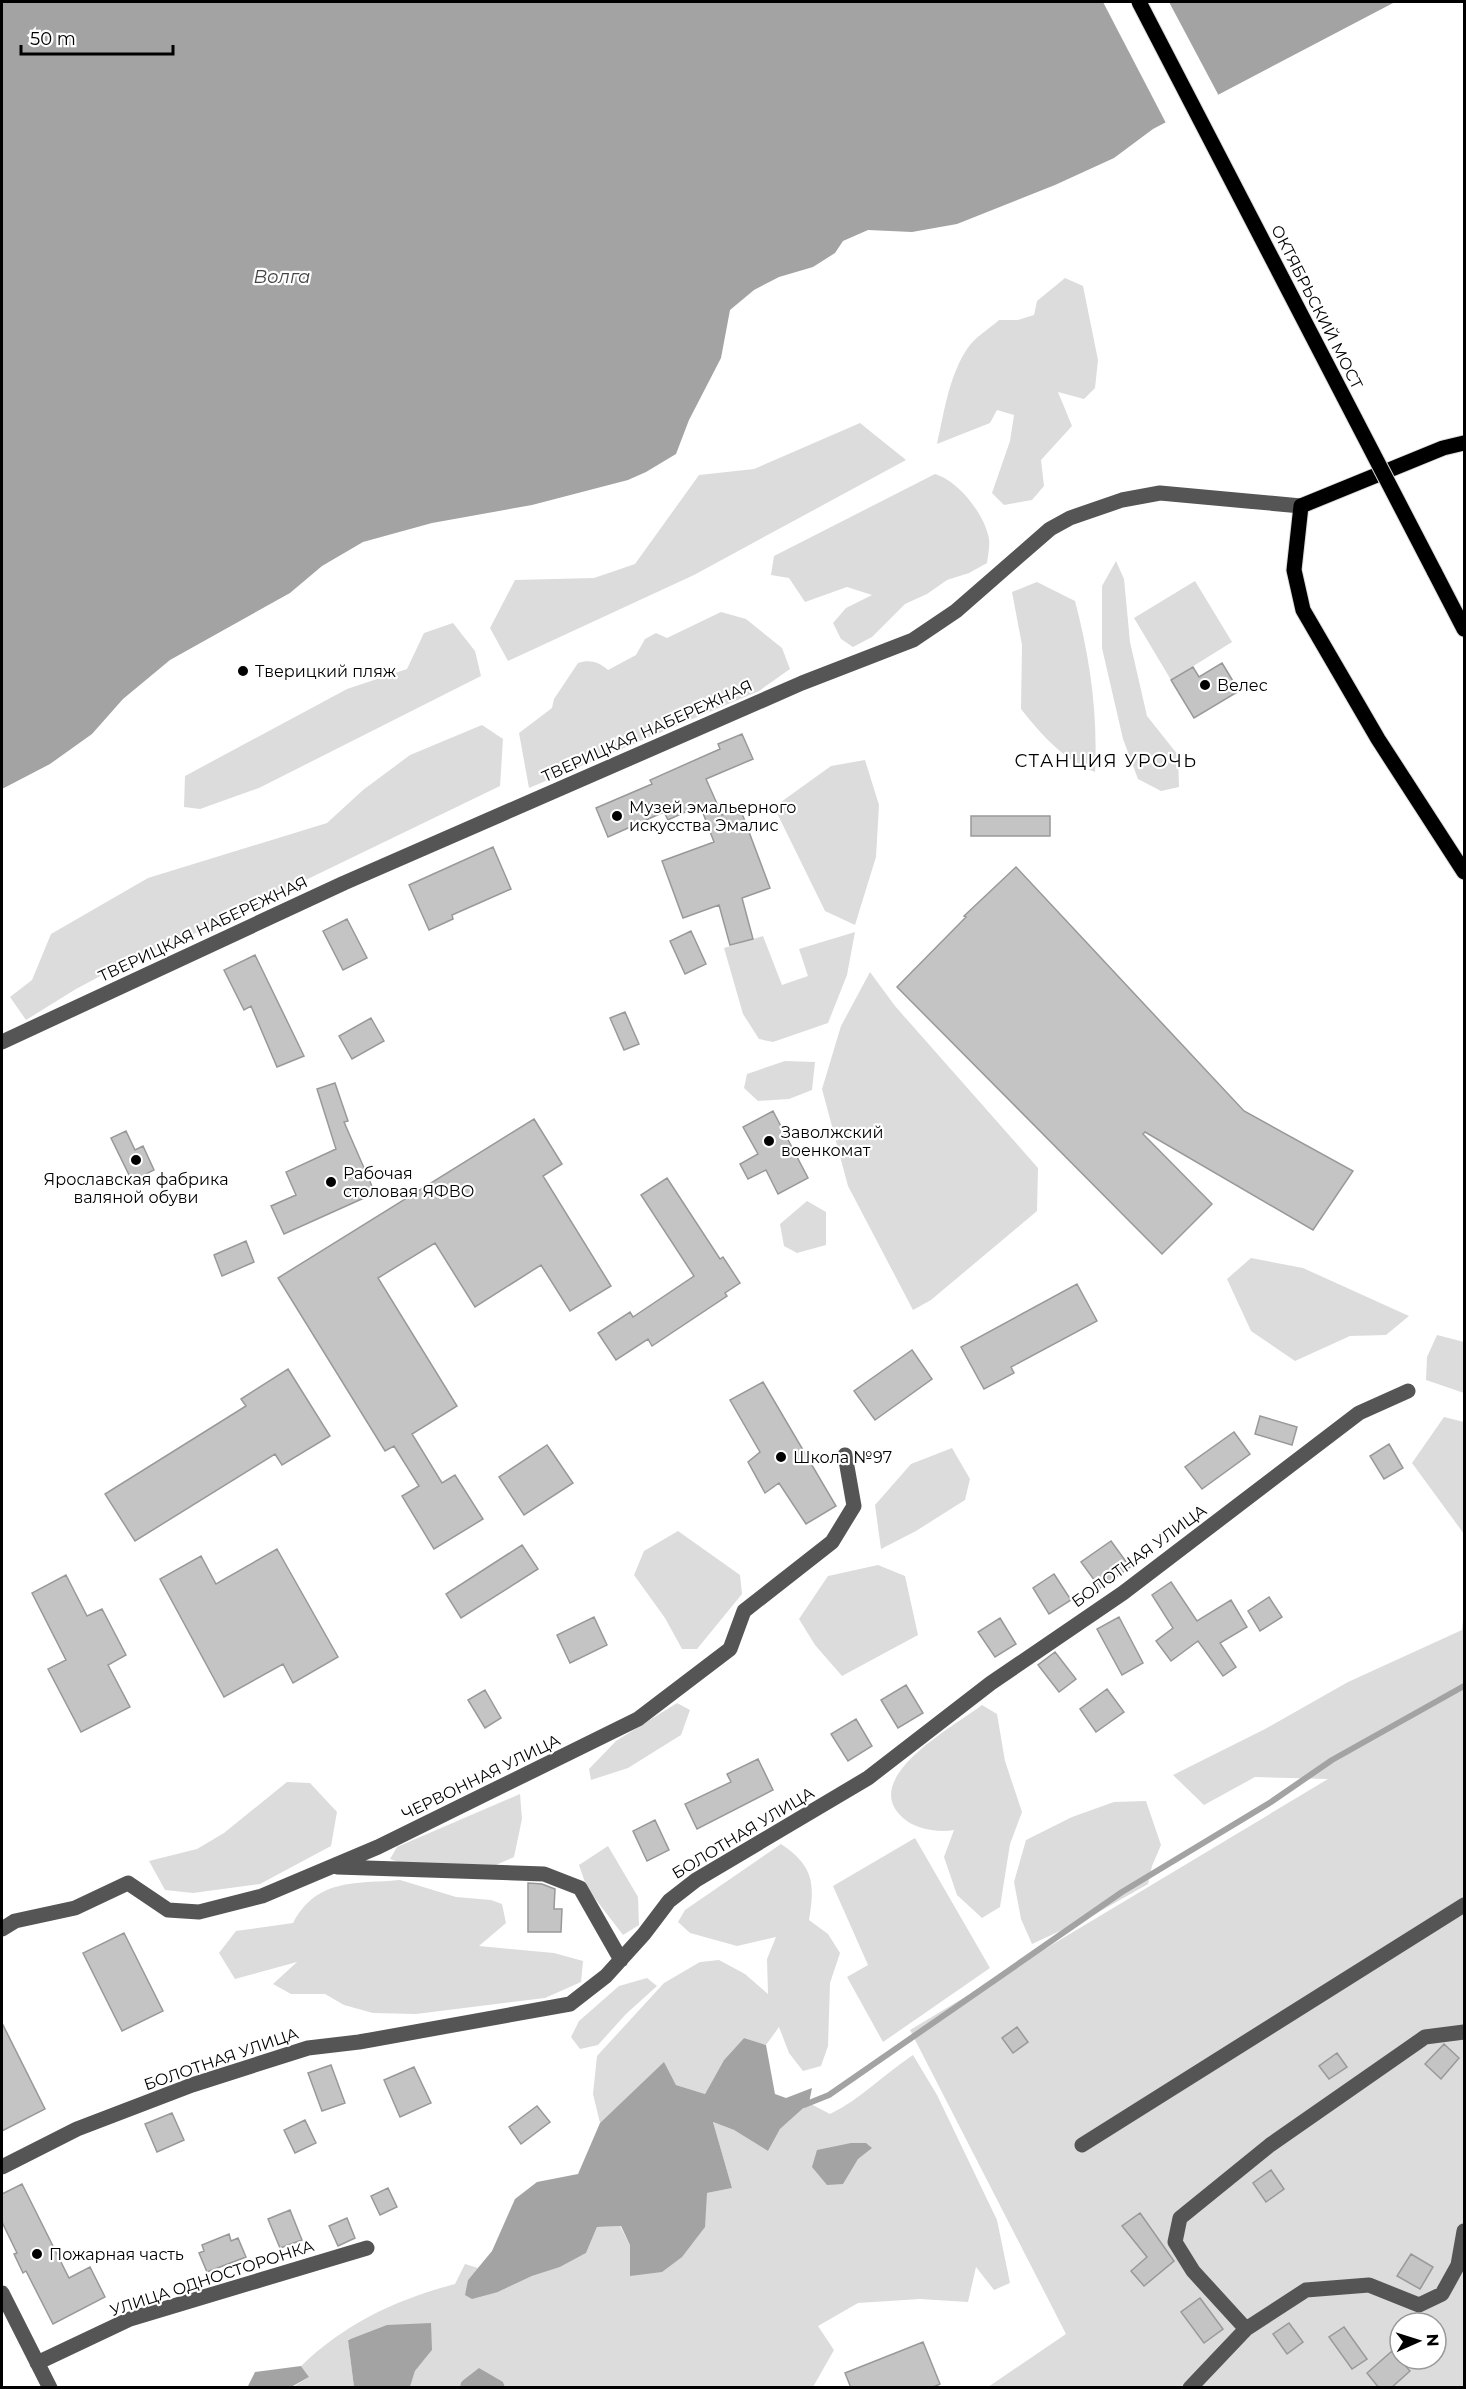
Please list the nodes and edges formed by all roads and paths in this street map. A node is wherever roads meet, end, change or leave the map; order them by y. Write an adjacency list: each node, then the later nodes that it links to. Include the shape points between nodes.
1 (1139, 2): 4 (main road, ОКТЯБРЬСКИЙ МОСТ, bridge)
2 (1464, 443): 3 (main road)
3 (1301, 506): 5 (main road, via 1294,570 1303,610 1378,740); 6 (street, ТВЕРИЦКАЯ НАБЕРЕЖНАЯ, via 1160,493 1122,500 1070,518 1050,529 956,611 913,640 802,683 344,883)
4 (1464, 629)
5 (1464, 872)
6 (2, 1042)
7 (1408, 1391): 12 (street, БОЛОТНАЯ УЛИЦА, via 1359,1413 1123,1593 991,1683 868,1778 696,1880 669,1901)
8 (844, 1455): 9 (street, ЧЕРВОННАЯ УЛИЦА, via 854,1506 832,1542 744,1611 730,1649 638,1719)
9 (332, 1867): 11 (street, ЧЕРВОННАЯ УЛИЦА, via 262,1896 199,1912 168,1910 128,1883 75,1908 15,1922); 12 (street, via 544,1874 580,1887)
10 (1464, 1905): 14 (street)
11 (2, 1929)
12 (621, 1960): 15 (street, БОЛОТНАЯ УЛИЦА, via 570,2004 308,2048 192,2085 77,2129)
13 (1464, 2032): 19 (street, via 1425,2037 1270,2145 1180,2218 1175,2242 1193,2271)
14 (1082, 2145)
15 (2, 2167)
16 (1464, 2231): 19 (street, via 1458,2265 1442,2294 1419,2305 1369,2285 1306,2290)
17 (367, 2248): 20 (street, УЛИЦА ОДНОСТОРОНКА, via 130,2319)
18 (2, 2294): 20 (street)
19 (1246, 2329): 22 (street)
20 (37, 2363): 21 (street)
21 (44, 2386)
22 (1190, 2388)

